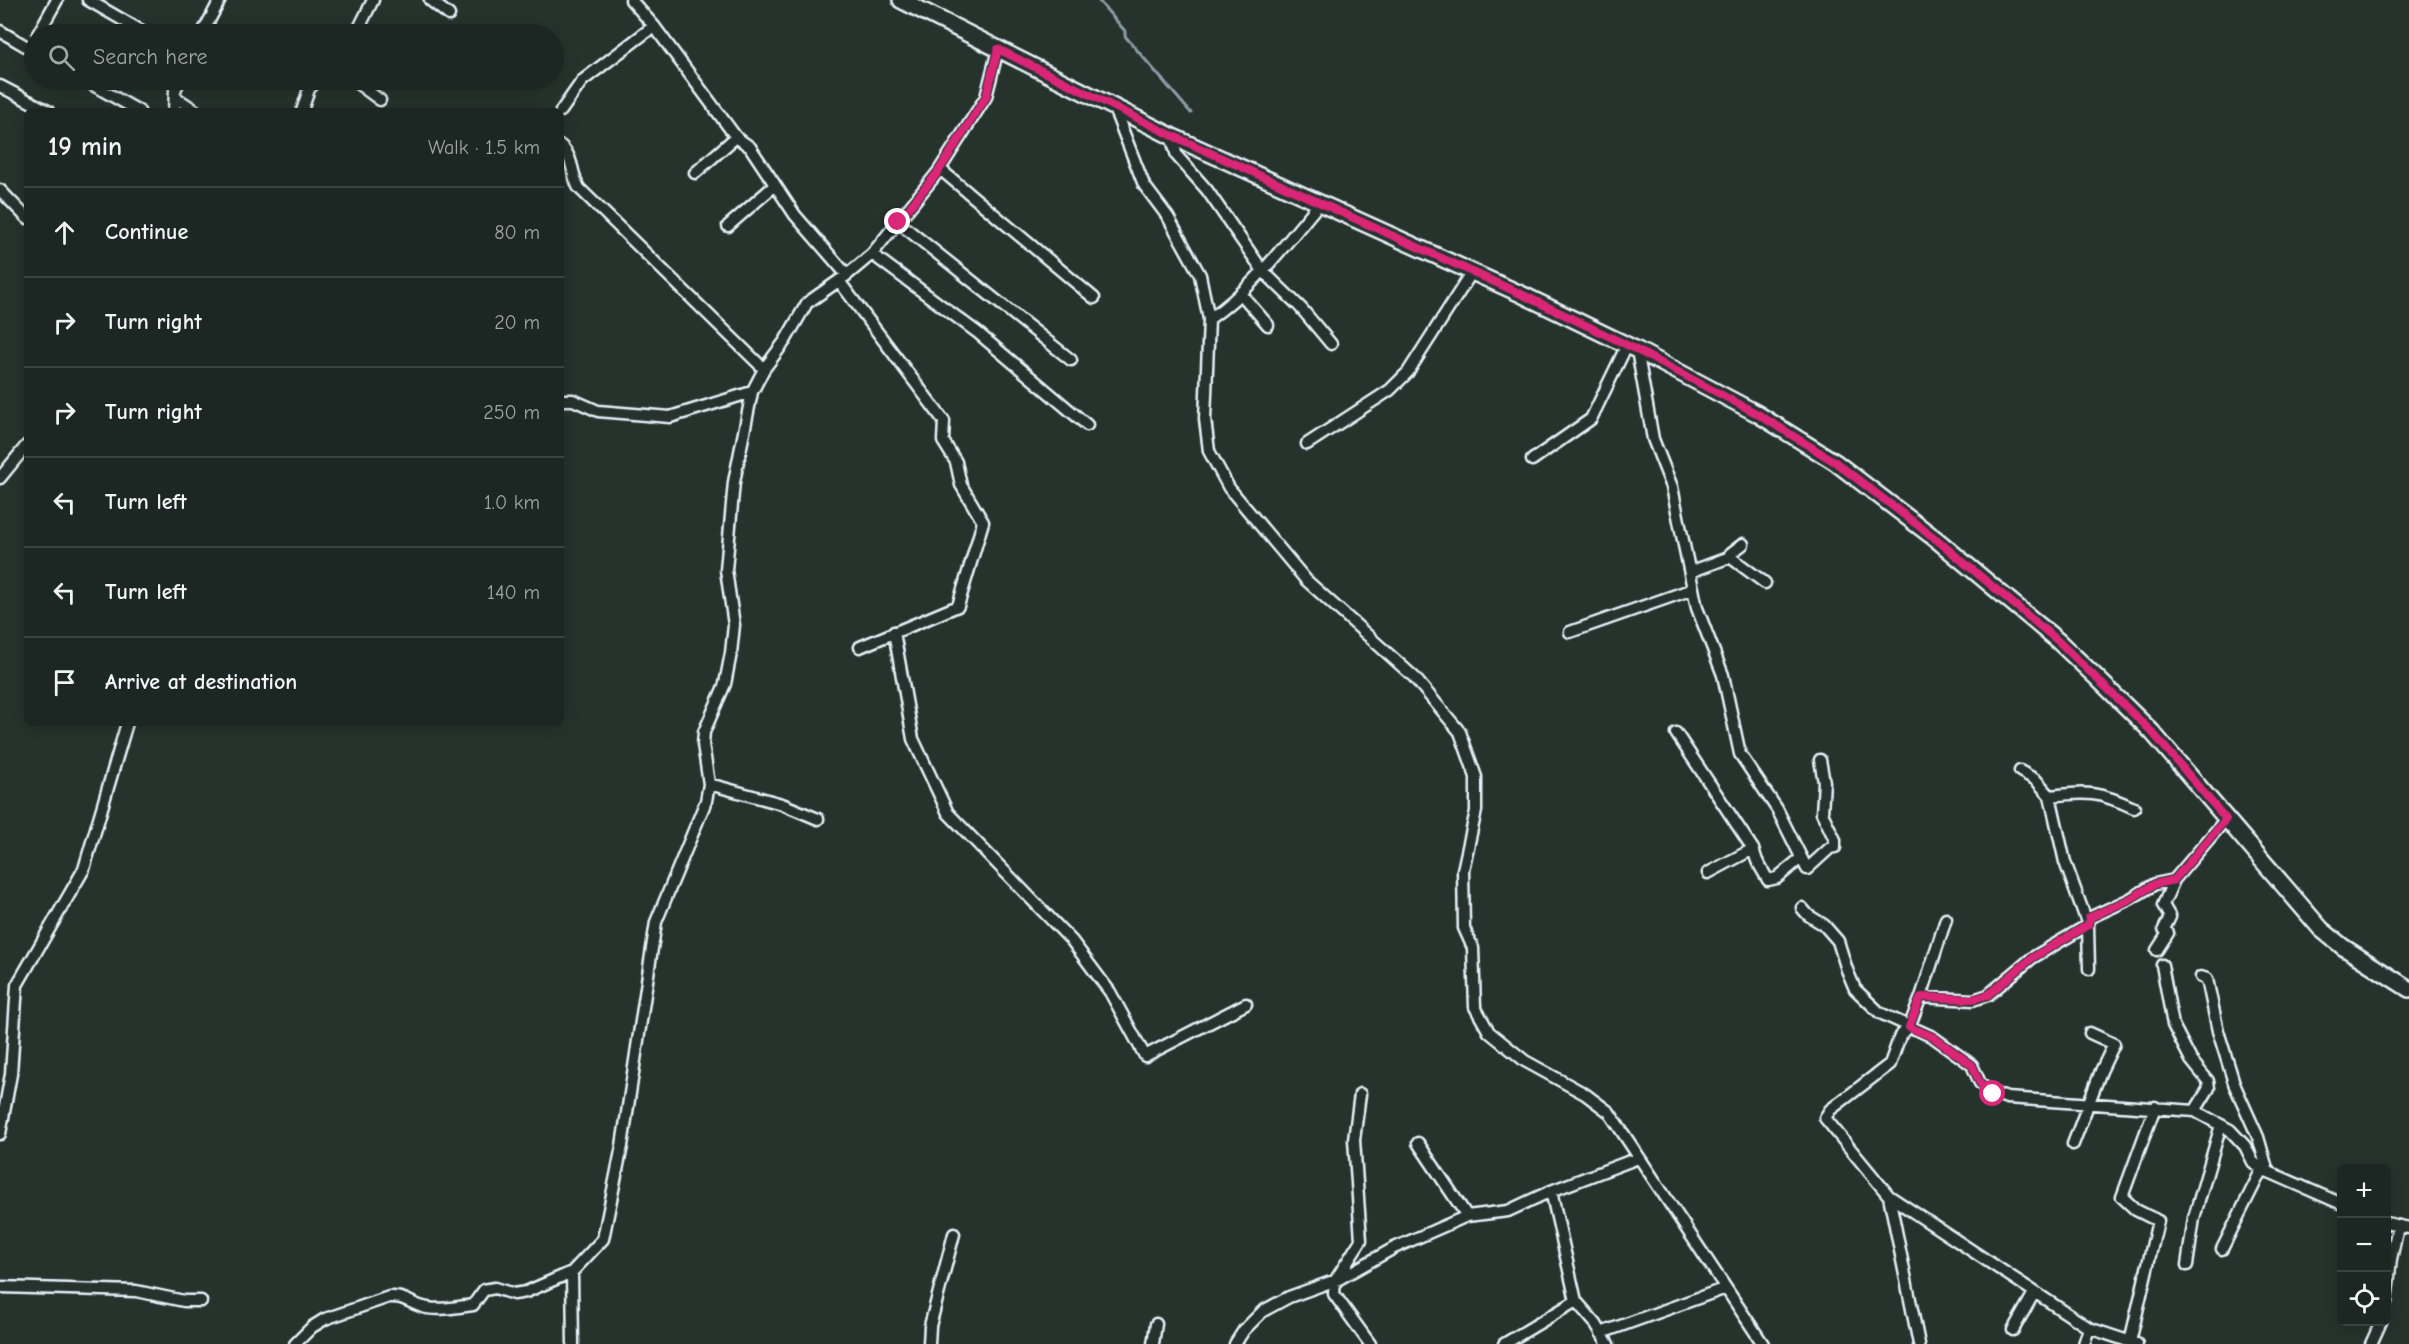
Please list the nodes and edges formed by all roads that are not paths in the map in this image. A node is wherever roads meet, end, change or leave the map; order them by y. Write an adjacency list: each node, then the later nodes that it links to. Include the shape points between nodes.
1 (57, 0): 9 (street)
2 (87, 0): 10 (street)
3 (220, 0): 11 (street)
4 (373, 0): 12 (street)
5 (430, 0): 8 (street)
6 (631, 0): 13 (street)
7 (901, 0): 16 (main road)
8 (449, 15)
9 (44, 24)
10 (129, 24)
11 (207, 24)
12 (361, 24)
13 (654, 26): 29 (street, via 582,81); 32 (street)
14 (0, 31): 15 (street)
15 (24, 43)
16 (998, 49): 30 (main road); 34 (street, via 986,97)
17 (0, 86): 24 (street)
18 (102, 90): 25 (street)
19 (177, 90): 22 (street)
20 (309, 90): 28 (street)
21 (367, 90): 23 (street)
22 (175, 97): 26 (street); 27 (street)
23 (380, 100)
24 (42, 108)
25 (134, 108)
26 (174, 108)
27 (192, 108)
28 (303, 108)
29 (563, 108)
30 (1114, 108): 31 (main road); 48 (street, via 1144,185 1168,217 1200,275)
31 (1171, 135): 38 (main road); 43 (street, via 1178,156 1207,190)
32 (736, 137): 35 (street); 36 (street, via 750,147)
33 (564, 149): 53 (street, via 579,189)
34 (940, 169): 40 (street); 47 (street)
35 (695, 173)
36 (774, 186): 41 (street); 45 (street)
37 (0, 190): 39 (street)
38 (1319, 204): 43 (street); 44 (main road)
39 (24, 215)
40 (898, 222): 42 (street); 52 (street)
41 (728, 226)
42 (872, 254): 45 (street); 56 (street, via 978,333)
43 (1263, 271): 46 (street); 50 (street)
44 (1472, 272): 51 (main road); 57 (street, via 1408,372 1390,390)
45 (843, 278): 53 (street, via 807,303); 66 (street, via 944,421 943,441 957,462 961,485 983,522 958,606)
46 (1241, 294): 48 (street); 49 (street)
47 (1094, 298)
48 (1209, 319): 103 (street, via 1205,419 1209,451 1229,488 1306,580 1414,677 1460,732 1476,777 1476,811 1463,870 1464,928 1473,948 1475,1007 1489,1032 1525,1061 1609,1112)
49 (1268, 325)
50 (1331, 344)
51 (1632, 348): 59 (street, via 1591,419); 63 (street, via 1653,439 1672,487); 77 (main road, via 1826,455 1937,540 2096,676 2152,732)
52 (1071, 360)
53 (764, 369): 54 (street)
54 (752, 392): 55 (street, via 670,417 598,411); 73 (street, via 734,482 726,570 734,625 732,654 725,684 704,732)
55 (564, 400)
56 (1087, 425)
57 (1307, 444)
58 (24, 449): 60 (street)
59 (1532, 460)
60 (0, 478)
61 (1743, 544): 62 (street)
62 (1730, 557): 63 (street); 64 (street)
63 (1690, 572): 65 (street)
64 (1765, 584)
65 (1693, 589): 67 (street); 79 (street, via 1723,675 1740,754 1777,809)
66 (894, 632): 68 (street); 91 (street, via 913,740 948,813 1072,941 1110,992 1145,1056)
67 (1570, 632)
68 (860, 647)
69 (126, 726): 95 (street, via 84,869 16,985 11,1074)
70 (1676, 733): 78 (street)
71 (1820, 760): 79 (street, via 1824,782 1822,813 1835,847 1807,869)
72 (2020, 771): 74 (street, via 2037,780)
73 (709, 783): 76 (street); 113 (street, via 706,801 656,922 622,1146 603,1239)
74 (2050, 796): 75 (street, via 2076,792 2106,795); 84 (street, via 2065,862)
75 (2134, 808)
76 (818, 819)
77 (2226, 819): 81 (street); 89 (main road, via 2321,929)
78 (1753, 849): 79 (street, via 1768,880); 80 (street)
79 (1801, 858)
80 (1708, 873)
81 (2174, 880): 84 (street, via 2155,884 2089,918); 85 (street, via 2163,905 2170,917 2164,929 2167,938)
82 (1802, 908): 92 (street, via 1838,941 1855,989 1880,1013)
83 (1946, 919): 90 (street)
84 (2088, 925): 87 (street); 90 (street, via 2032,958 1988,995 1973,999)
85 (2157, 950)
86 (2162, 965): 98 (street, via 2173,1025 2210,1088)
87 (2089, 969)
88 (2201, 977): 104 (street, via 2207,979 2218,1031 2235,1086 2258,1137)
89 (2409, 989)
90 (1921, 997): 92 (street)
91 (1246, 1004)
92 (1909, 1027): 96 (street, via 1933,1037 1972,1065 1980,1083 1993,1094); 106 (street, via 1900,1036 1890,1064 1825,1118)
93 (2090, 1033): 96 (street, via 2114,1044)
94 (1360, 1094): 115 (street, via 1354,1140 1360,1240)
95 (2, 1101): 100 (street)
96 (2089, 1103): 97 (street); 102 (street)
97 (2155, 1107): 98 (street); 126 (street, via 2122,1197 2136,1210 2158,1221)
98 (2195, 1111): 99 (street)
99 (2221, 1125): 104 (street, via 2230,1130 2253,1162); 112 (street, via 2194,1218)
100 (0, 1134)
101 (1418, 1143): 108 (street)
102 (2073, 1144)
103 (1638, 1158): 105 (street); 117 (street)
104 (2265, 1171): 107 (street); 111 (street)
105 (1551, 1191): 108 (street, via 1508,1211); 119 (street)
106 (1889, 1196): 118 (street); 136 (street)
107 (2337, 1202)
108 (1467, 1216): 115 (street, via 1394,1248)
109 (2404, 1227): 114 (street)
110 (954, 1234): 129 (street, via 930,1326)
111 (2222, 1249)
112 (2187, 1265)
113 (572, 1272): 127 (street, via 526,1292 484,1290 473,1305 436,1309 399,1296 389,1298 325,1319); 128 (street)
114 (2389, 1272)
115 (1335, 1281): 131 (street, via 1263,1311); 132 (street, via 1334,1294)
116 (0, 1287): 120 (street, via 136,1291)
117 (1726, 1288): 125 (street); 135 (street)
118 (2034, 1293): 123 (street); 124 (street)
119 (1576, 1300): 125 (street); 133 (street)
120 (201, 1301)
121 (1156, 1324): 130 (street)
122 (2379, 1326): 138 (street)
123 (2089, 1328): 126 (street); 137 (street)
124 (2013, 1330)
125 (1601, 1333): 134 (street)
126 (2133, 1343)
127 (295, 1344)
128 (573, 1344)
129 (930, 1344)
130 (1153, 1344)
131 (1235, 1344)
132 (1370, 1344)
133 (1504, 1344)
134 (1608, 1344)
135 (1763, 1344)
136 (1919, 1344)
137 (2084, 1344)
138 (2371, 1344)

